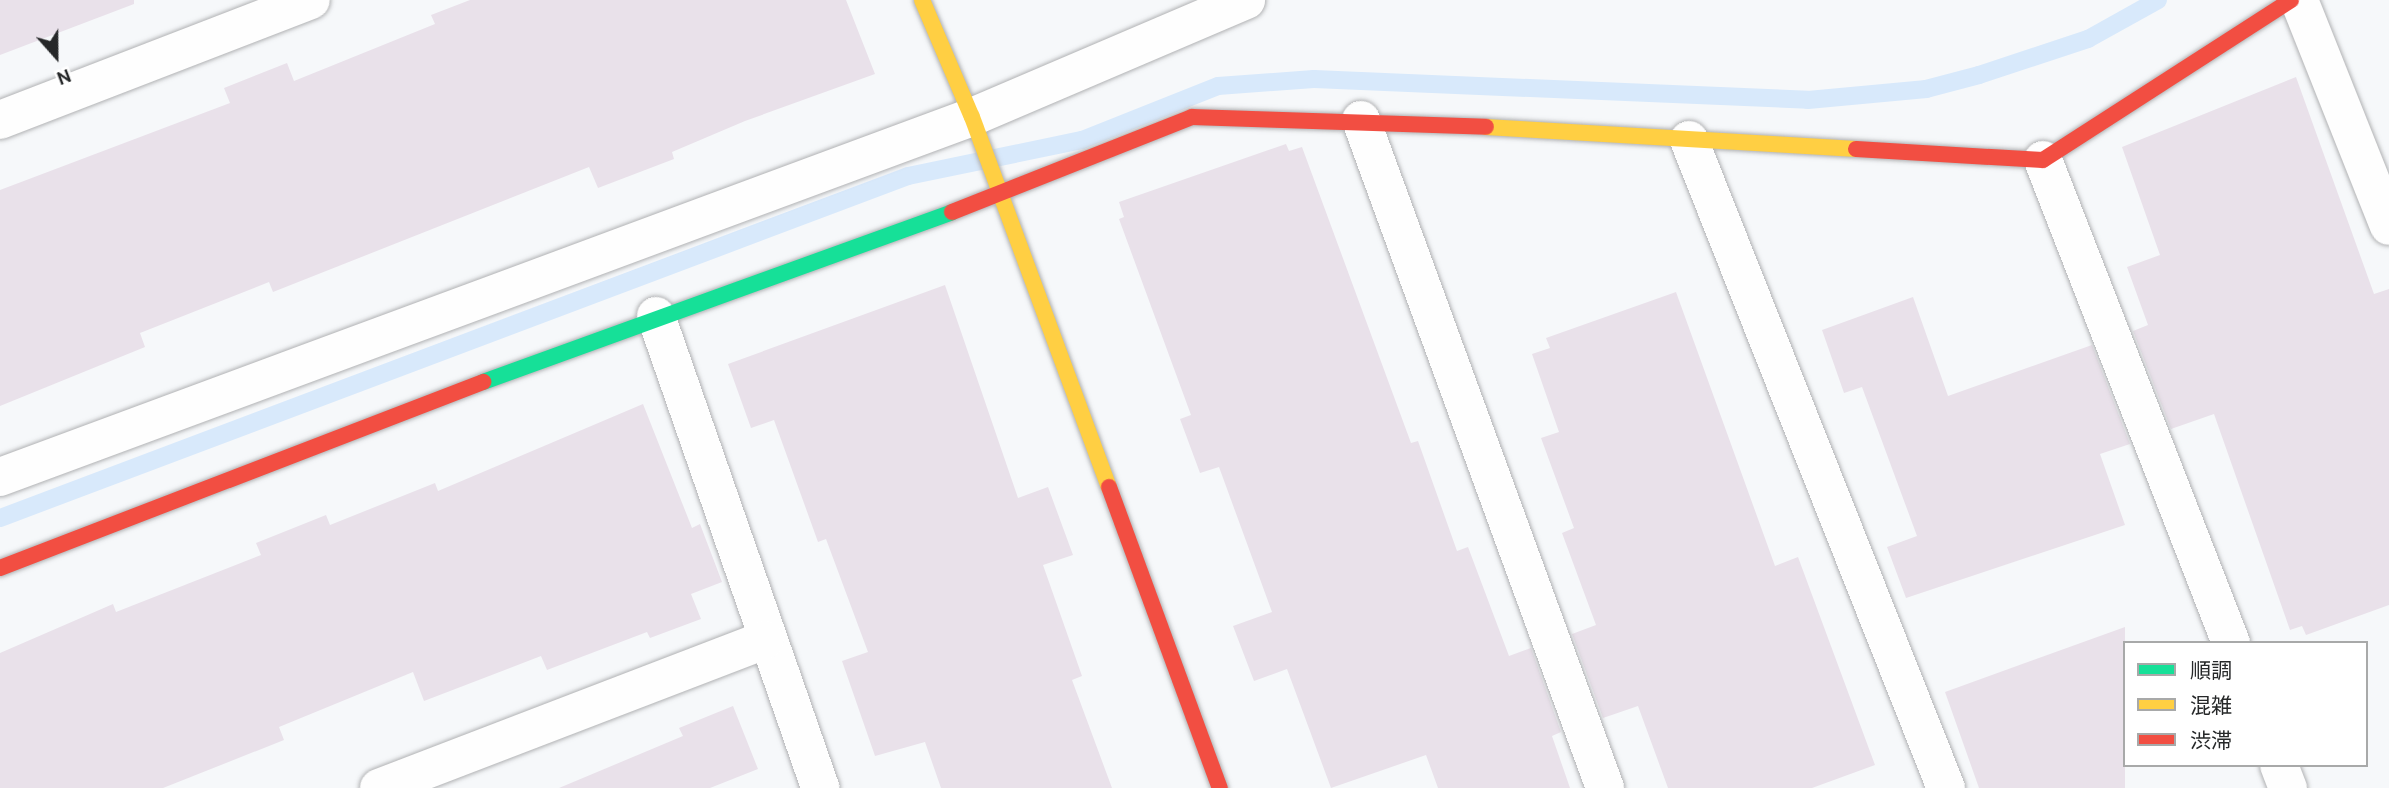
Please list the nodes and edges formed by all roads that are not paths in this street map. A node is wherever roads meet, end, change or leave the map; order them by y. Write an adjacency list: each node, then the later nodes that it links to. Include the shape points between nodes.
1 (311, 0): 6 (street)
2 (922, 0): 7 (street)
3 (1247, 0): 7 (street)
4 (2291, 0): 11 (street)
5 (2299, 0): 13 (street)
6 (228, 15): 8 (street)
7 (972, 117): 12 (street); 15 (street)
8 (0, 120)
9 (1361, 120): 10 (street); 12 (street, via 1192,117); 23 (street)
10 (1689, 141): 11 (street); 24 (street)
11 (2043, 160): 18 (street)
12 (999, 195): 14 (street); 22 (street)
13 (2389, 226)
14 (656, 316): 16 (street); 17 (street)
15 (0, 477)
16 (0, 568)
17 (765, 640): 20 (street); 21 (street)
18 (2230, 641)
19 (2280, 767): 25 (street)
20 (379, 788)
21 (820, 788)
22 (1220, 788)
23 (1605, 788)
24 (1946, 788)
25 (2288, 788)

